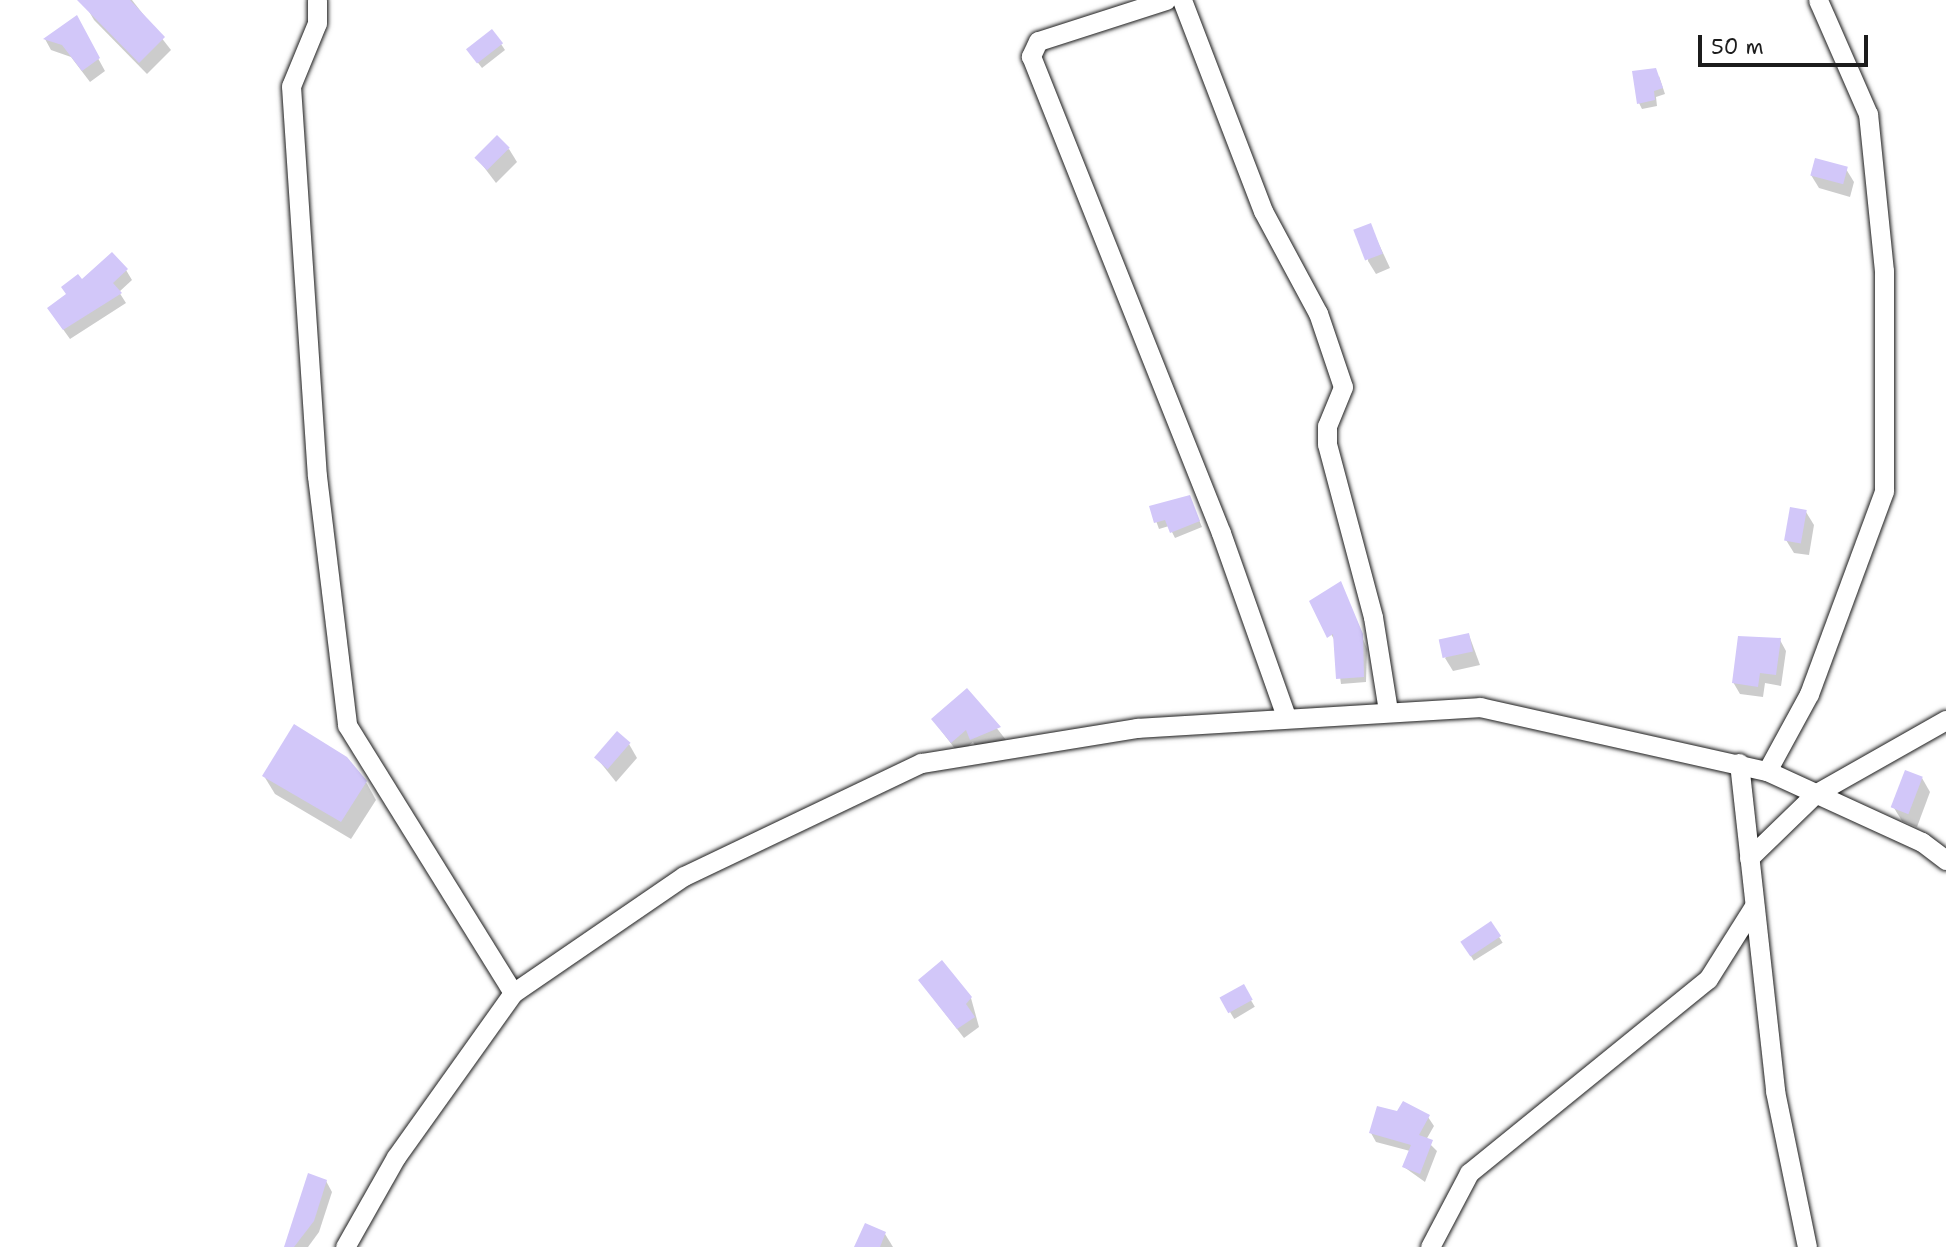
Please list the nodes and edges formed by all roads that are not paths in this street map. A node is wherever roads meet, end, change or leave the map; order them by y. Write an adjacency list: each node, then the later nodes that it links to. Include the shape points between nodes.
1 (317, 0): 14 (street, via 317,23 291,86 317,475 347,725)
2 (1166, 0): 6 (street, via 1038,41 1031,56 1221,533)
3 (1182, 0): 5 (street, via 1264,211 1318,313 1343,387 1327,426 1327,444 1373,617)
4 (1818, 0): 9 (street, via 1868,114 1884,271 1884,491 1809,694)
5 (1388, 711): 6 (street); 8 (street, via 1480,707)
6 (1285, 714): 14 (street, via 1137,728 921,763 684,876)
7 (1946, 720): 10 (street)
8 (1739, 764): 9 (street); 11 (street)
9 (1767, 771): 10 (street)
10 (1815, 794): 11 (street); 12 (street, via 1923,842)
11 (1749, 858): 13 (street)
12 (1946, 860)
13 (1755, 906): 16 (street, via 1708,979 1469,1173); 17 (street, via 1775,1091)
14 (513, 993): 15 (street, via 396,1157)
15 (345, 1247)
16 (1430, 1247)
17 (1807, 1247)

